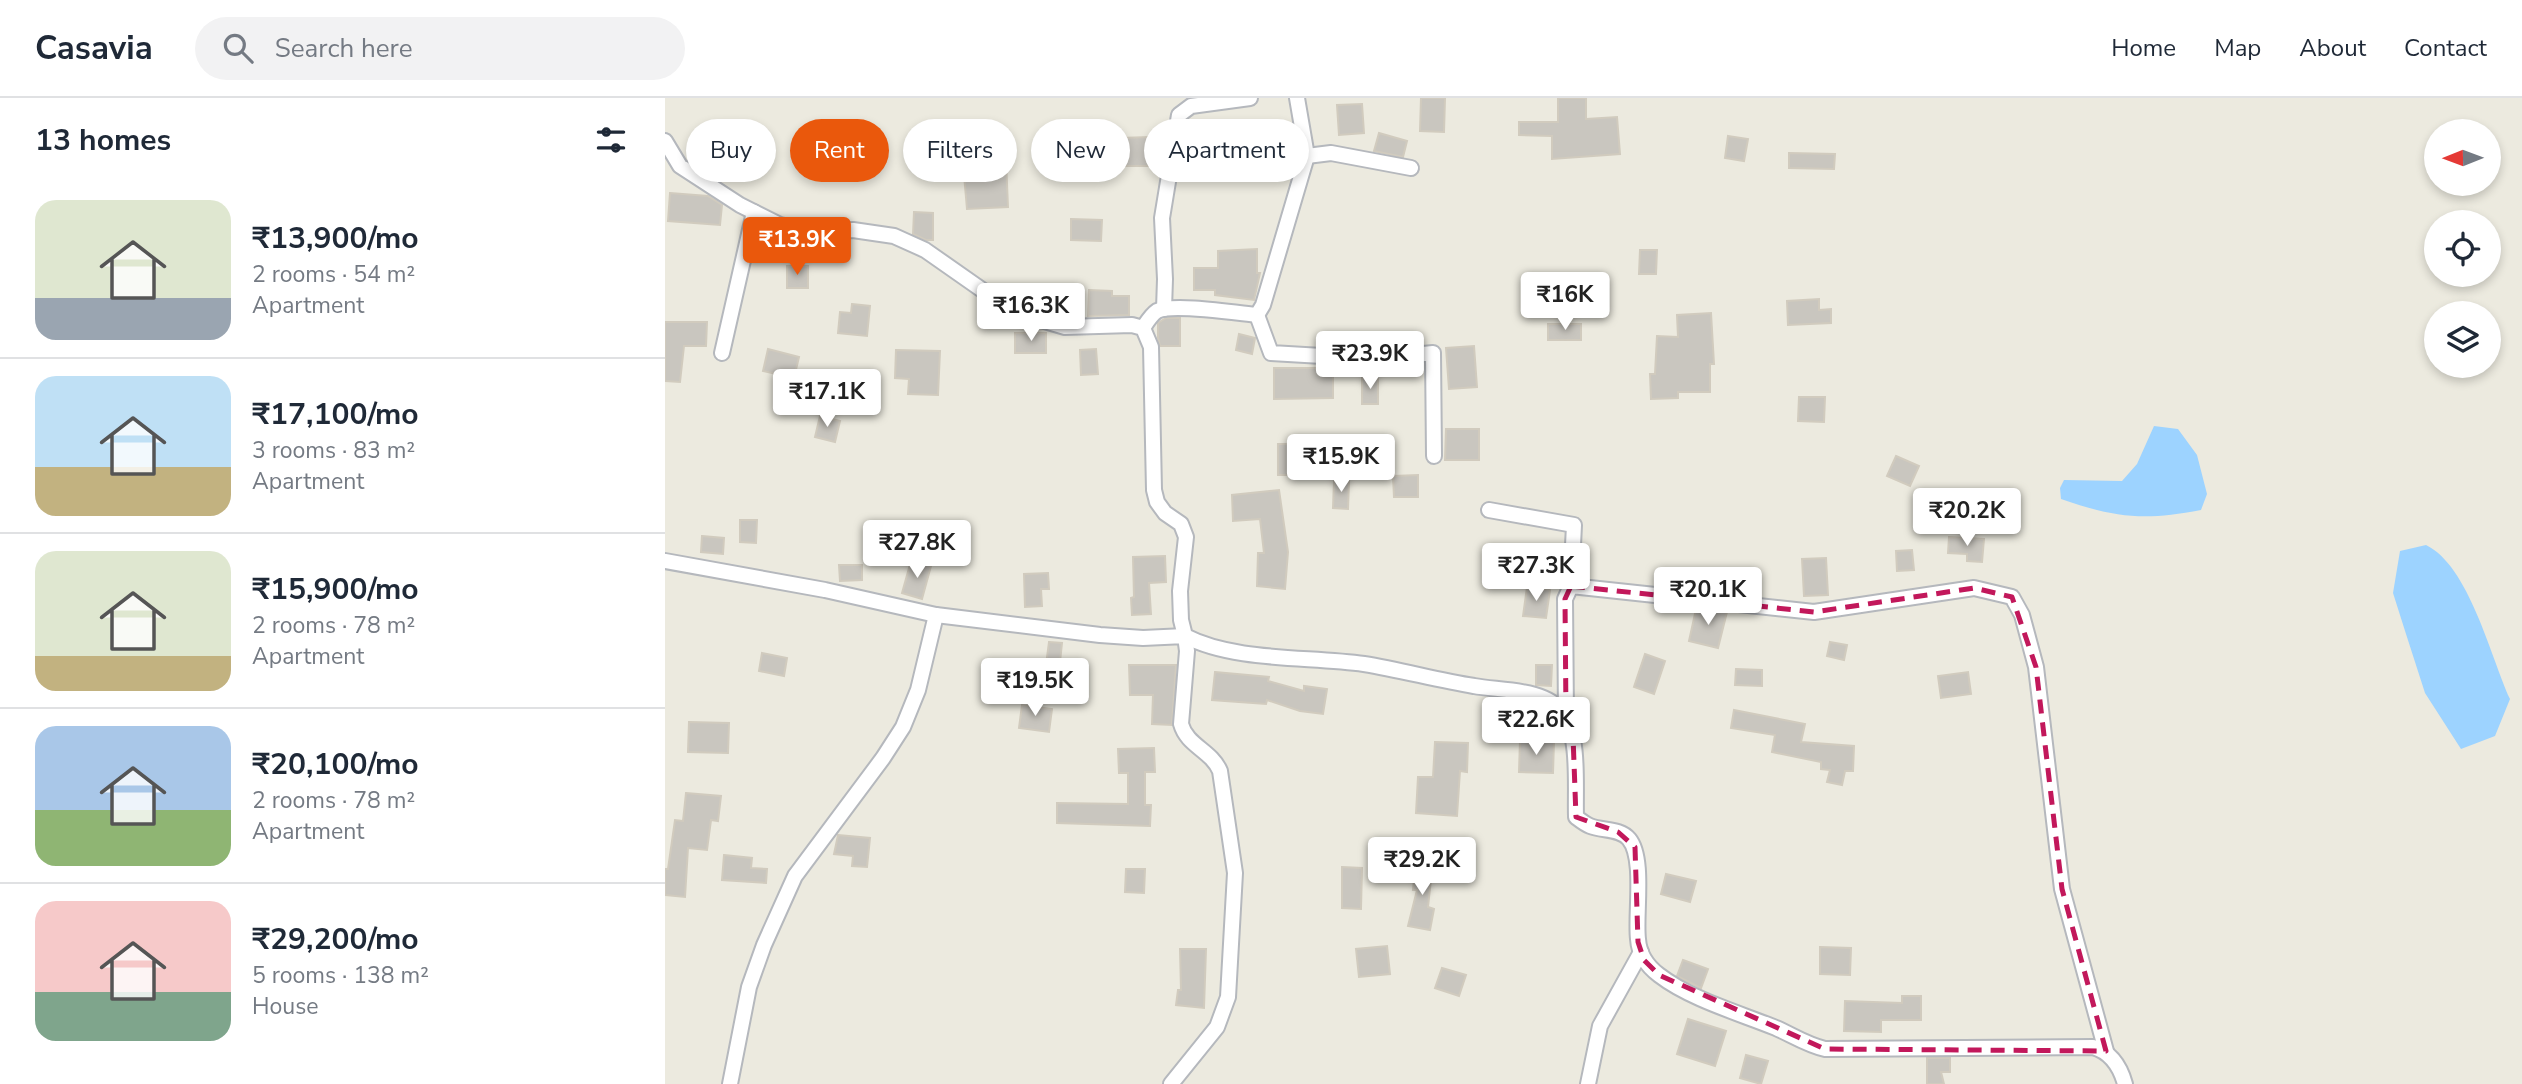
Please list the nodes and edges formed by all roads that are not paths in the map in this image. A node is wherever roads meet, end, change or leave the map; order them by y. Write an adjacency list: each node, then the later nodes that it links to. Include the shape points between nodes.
1 (1250, 98): 9 (street, via 1191,106 1179,115 1162,218)
2 (1297, 98): 3 (street)
3 (1301, 119)
4 (665, 141): 8 (street, via 680,166)
5 (1309, 156): 6 (street, via 1331,153)
6 (1411, 168)
7 (1299, 182): 10 (street)
8 (754, 212): 11 (street, via 780,225 813,232 853,230 894,236 925,250 995,299 1038,319 1065,327); 12 (street)
9 (1164, 309): 10 (street); 11 (street)
10 (1257, 315): 13 (street, via 1271,353 1373,359 1433,353)
11 (1143, 328): 18 (street, via 1151,347 1154,490 1157,502 1181,524 1185,537 1180,591)
12 (722, 353)
13 (1434, 456)
14 (1489, 510): 16 (street, via 1574,525)
15 (665, 561): 17 (street)
16 (1571, 586): 19 (street, via 1565,599); 21 (street, via 1814,612 1974,588 2013,597 2036,667 2062,889)
17 (936, 615): 18 (street, via 1100,635); 22 (street, via 918,690 902,727 795,876 764,945 749,986)
18 (1185, 636): 19 (street, via 1266,656 1364,664 1528,694 1548,699); 23 (street, via 1181,724 1220,771 1235,873 1228,997 1217,1027)
19 (1566, 716): 20 (street, via 1573,736 1576,817 1588,826 1628,837 1635,847)
20 (1641, 952): 21 (street, via 1659,975 1685,990 1825,1049 2093,1047); 24 (street, via 1600,1026)
21 (2106, 1051): 25 (street, via 2121,1070)
22 (730, 1084)
23 (1171, 1084)
24 (1588, 1084)
25 (2125, 1084)

